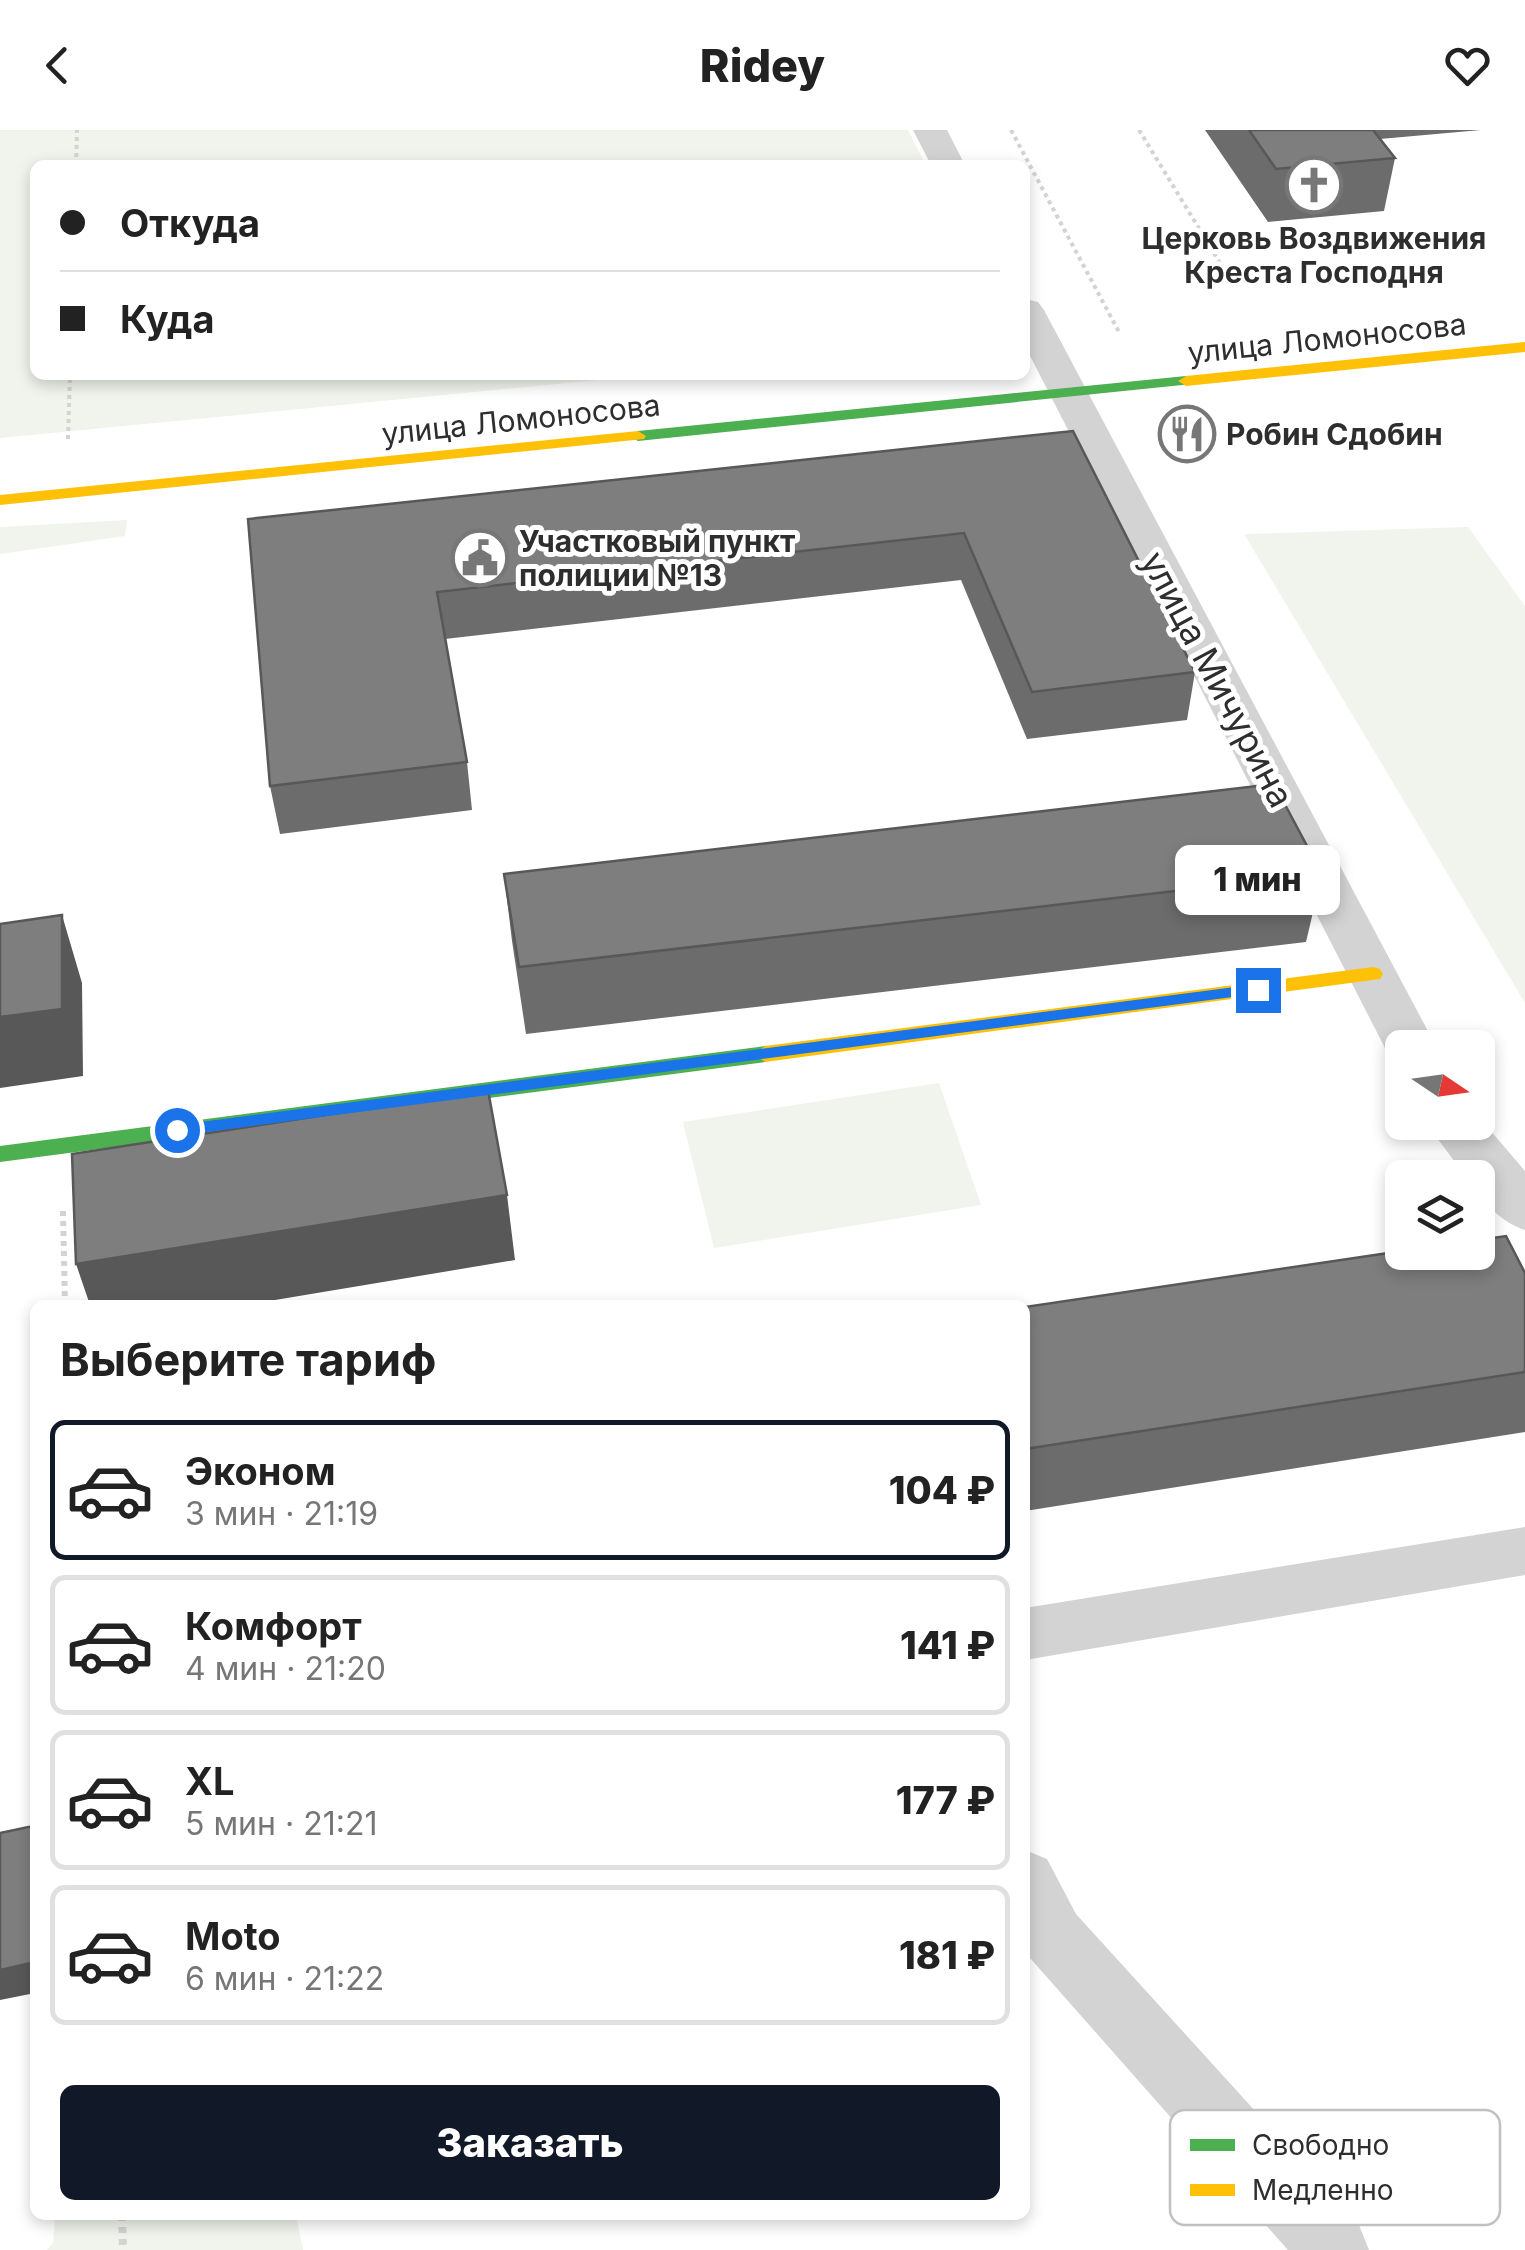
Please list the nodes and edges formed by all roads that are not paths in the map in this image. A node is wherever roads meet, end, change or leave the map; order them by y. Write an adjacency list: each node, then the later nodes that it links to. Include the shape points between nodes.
1 (930, 130): 2 (street)
2 (945, 160)
3 (1030, 319): 5 (street, улица Мичурина)
4 (1525, 347): 5 (main road, улица Ломоносова)
5 (1070, 395): 6 (main road, улица Ломоносова); 7 (street, улица Мичурина)
6 (0, 500)
7 (1373, 974): 8 (street, улица Мичурина); 10 (main road)
8 (1402, 1030)
9 (1467, 1140): 11 (street)
10 (0, 1154)
11 (1525, 1209)
12 (1525, 1552): 13 (lane)
13 (1030, 1633)
14 (1034, 1915): 15 (lane)
15 (1209, 2110)
16 (1312, 2225): 17 (lane)
17 (1334, 2250)

